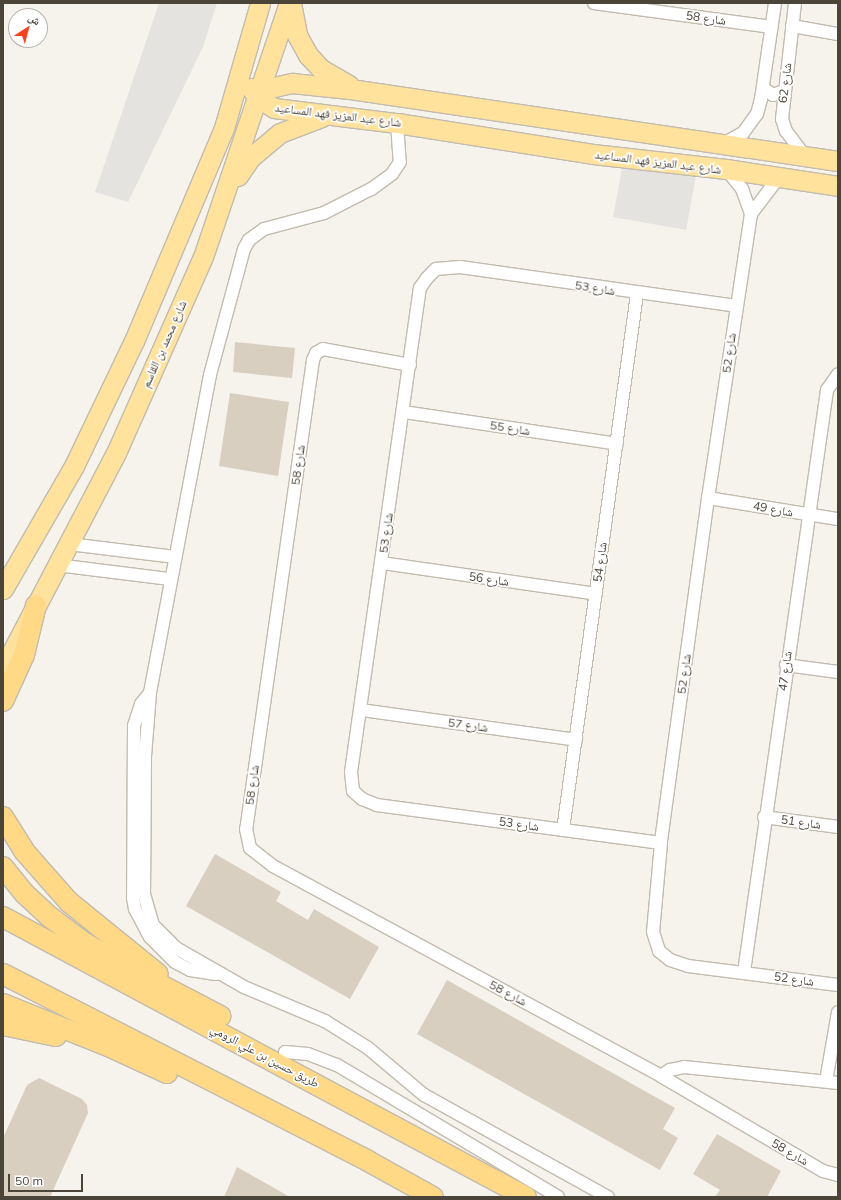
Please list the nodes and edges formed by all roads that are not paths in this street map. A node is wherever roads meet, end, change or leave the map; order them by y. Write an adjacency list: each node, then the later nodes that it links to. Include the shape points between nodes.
1 (260, 3): 9 (main road)
2 (290, 3): 11 (main road, via 297,35 308,55 321,69); 13 (main road, شارع محمد بن القاسم)
3 (594, 3): 7 (street, شارع 58)
4 (775, 3): 7 (street, شارع 62)
5 (795, 3): 6 (street, شارع 62)
6 (792, 26): 8 (street); 12 (street, شارع 62)
7 (771, 27): 10 (street, شارع 62)
8 (838, 34)
9 (245, 59): 13 (main road, via 247,79); 17 (main road)
10 (763, 88): 12 (street, via 773,95); 18 (street, شارع 62, via 757,114 751,124 743,133)
11 (357, 90): 13 (main road, شارع عبد العزيز فهد المساعيد, via 292,83 270,88); 16 (main road, شارع عبد العزيز فهد المساعيد)
12 (784, 91): 20 (street, شارع 62, via 782,118 786,131)
13 (258, 98): 14 (main road, شارع عبد العزيز فهد المساعيد, via 274,108); 17 (main road, via 240,108); 25 (main road, شارع محمد بن القاسم)
14 (330, 114): 15 (main road, شارع عبد العزيز فهد المساعيد); 25 (main road, via 298,125 265,144 250,158)
15 (397, 123): 19 (main road, شارع عبد العزيز فهد المساعيد); 37 (street, via 400,162 392,174 365,192 324,213 255,234 244,248 210,375)
16 (599, 127): 18 (main road, شارع عبد العزيز فهد المساعيد); 19 (main road, via 588,135 588,149)
17 (224, 128): 41 (main road, via 134,341 77,459)
18 (723, 144): 20 (main road, شارع عبد العزيز فهد المساعيد)
19 (593, 154): 22 (main road, شارع عبد العزيز فهد المساعيد)
20 (805, 156): 21 (main road, شارع عبد العزيز فهد المساعيد)
21 (838, 160)
22 (726, 170): 23 (main road, شارع عبد العزيز فهد المساعيد); 26 (street, شارع 52, via 742,189)
23 (779, 177): 24 (main road, شارع عبد العزيز فهد المساعيد); 26 (street, شارع 52)
24 (838, 186)
25 (226, 193): 36 (main road, شارع محمد بن القاسم, via 203,257 116,453)
26 (751, 214): 28 (street, شارع 52)
27 (637, 294): 28 (street, شارع 53); 29 (street, شارع 53, via 460,267 436,269 420,288); 32 (street, شارع 54)
28 (736, 306): 33 (street, شارع 52)
29 (410, 365): 31 (street, شارع 53); 70 (street, شارع 58, via 323,349 316,353 313,360 246,829 250,848 274,866)
30 (838, 374): 34 (street, شارع 47, via 827,390)
31 (404, 412): 32 (street, شارع 55); 38 (street, شارع 53)
32 (617, 444): 42 (street, شارع 54)
33 (708, 498): 34 (street, شارع 49); 54 (street, شارع 52)
34 (810, 515): 35 (street, شارع 49); 44 (street, شارع 47)
35 (838, 519)
36 (68, 544): 37 (street); 39 (main road, شارع محمد بن القاسم)
37 (175, 558): 40 (street)
38 (382, 563): 42 (street, شارع 56); 48 (street, شارع 53)
39 (57, 565): 40 (street); 43 (main road, شارع محمد بن القاسم)
40 (170, 579): 74 (street, via 150,693 145,756 144,882 146,905 154,925 167,942 220,975 324,1021 368,1048 424,1095)
41 (3, 589)
42 (596, 594): 49 (street, شارع 54)
43 (36, 606): 45 (main road, شارع محمد بن القاسم); 47 (highway, via 24,654)
44 (786, 665): 46 (street); 51 (street, شارع 47)
45 (3, 669)
46 (838, 672)
47 (3, 701)
48 (361, 710): 49 (street, شارع 57); 53 (street, شارع 53, via 351,772 353,791 362,799 377,805)
49 (576, 740): 53 (street, شارع 54)
50 (3, 817): 62 (highway, via 24,851 69,902)
51 (764, 817): 52 (street, شارع 51); 59 (street, شارع 47)
52 (838, 827)
53 (563, 830): 54 (street, شارع 53)
54 (661, 843): 59 (street, شارع 52, via 653,932 659,951 670,960 688,966)
55 (3, 867): 57 (highway)
56 (3, 887): 57 (highway)
57 (25, 894): 62 (highway, via 80,940)
58 (5, 918): 72 (highway, طريق حسين بن علي الرومي)
59 (744, 972): 61 (street, شارع 52)
60 (3, 974): 76 (highway, via 368,1161)
61 (838, 985)
62 (186, 998): 68 (highway)
63 (3, 1004): 66 (highway)
64 (3, 1011): 66 (highway)
65 (838, 1012): 71 (street)
66 (52, 1023): 69 (highway)
67 (3, 1025): 69 (highway, via 36,1031)
68 (285, 1052): 72 (highway, via 350,1090); 78 (street, via 308,1054 336,1065)
69 (145, 1062): 75 (highway)
70 (661, 1076): 71 (street, via 670,1070 684,1067); 73 (street, شارع 58, via 823,1172)
71 (832, 1082)
72 (405, 1130): 77 (highway, طريق حسين بن علي الرومي)
73 (838, 1175)
74 (595, 1194): 79 (street)
75 (414, 1197)
76 (433, 1197)
77 (526, 1197)
78 (558, 1197)
79 (608, 1197)

